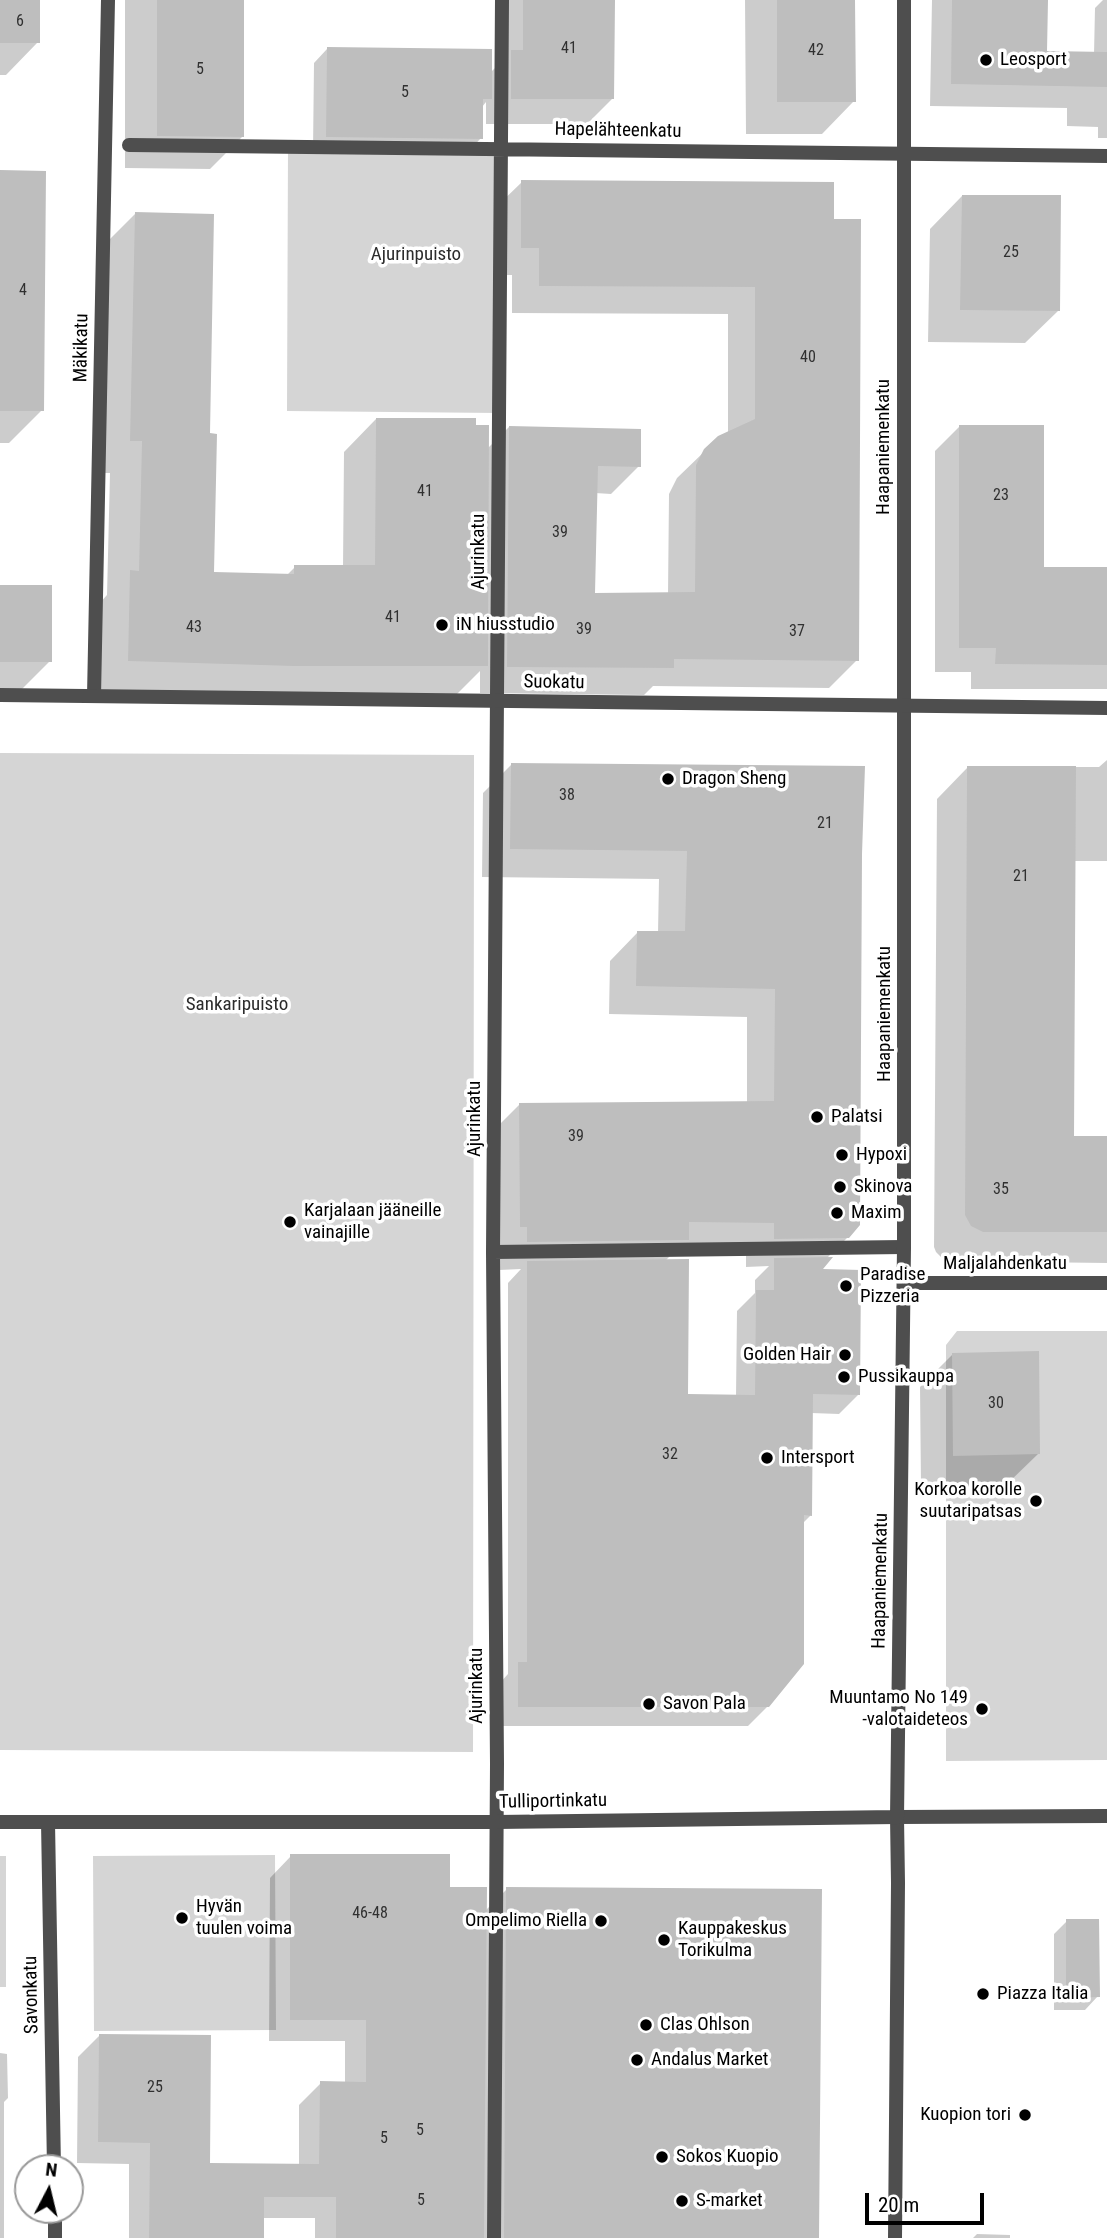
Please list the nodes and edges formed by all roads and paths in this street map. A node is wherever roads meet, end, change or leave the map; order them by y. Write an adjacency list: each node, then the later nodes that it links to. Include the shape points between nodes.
1 (108, 0): 9 (street, Mäkikatu)
2 (502, 0): 5 (street, Ajurinkatu)
3 (904, 0): 6 (street, Haapaniemenkatu)
4 (129, 145): 5 (street, Hapelähteenkatu)
5 (500, 149): 6 (street, Hapelähteenkatu); 10 (street, Ajurinkatu)
6 (903, 154): 7 (street, Hapelähteenkatu); 11 (street, Haapaniemenkatu)
7 (1107, 156)
8 (0, 695): 9 (street, Suokatu)
9 (94, 696): 10 (street, Suokatu)
10 (498, 701): 11 (street, Suokatu); 14 (street, Ajurinkatu)
11 (904, 707): 12 (street, Suokatu); 13 (street, Haapaniemenkatu)
12 (1107, 708)
13 (904, 1247): 14 (street); 15 (street, Haapaniemenkatu)
14 (493, 1252): 21 (street, Ajurinkatu)
15 (904, 1283): 16 (street, Maljalahdenkatu); 18 (street, Haapaniemenkatu)
16 (1107, 1283)
17 (1107, 1816): 18 (street, Tulliportinkatu)
18 (897, 1817): 21 (street, Tulliportinkatu); 24 (street, Haapaniemenkatu)
19 (0, 1822): 20 (street, Tulliportinkatu)
20 (48, 1822): 21 (street, Tulliportinkatu); 22 (street, Savonkatu)
21 (497, 1822): 23 (street, Ajurinkatu)
22 (54, 2154)
23 (494, 2238)
24 (895, 2238)

